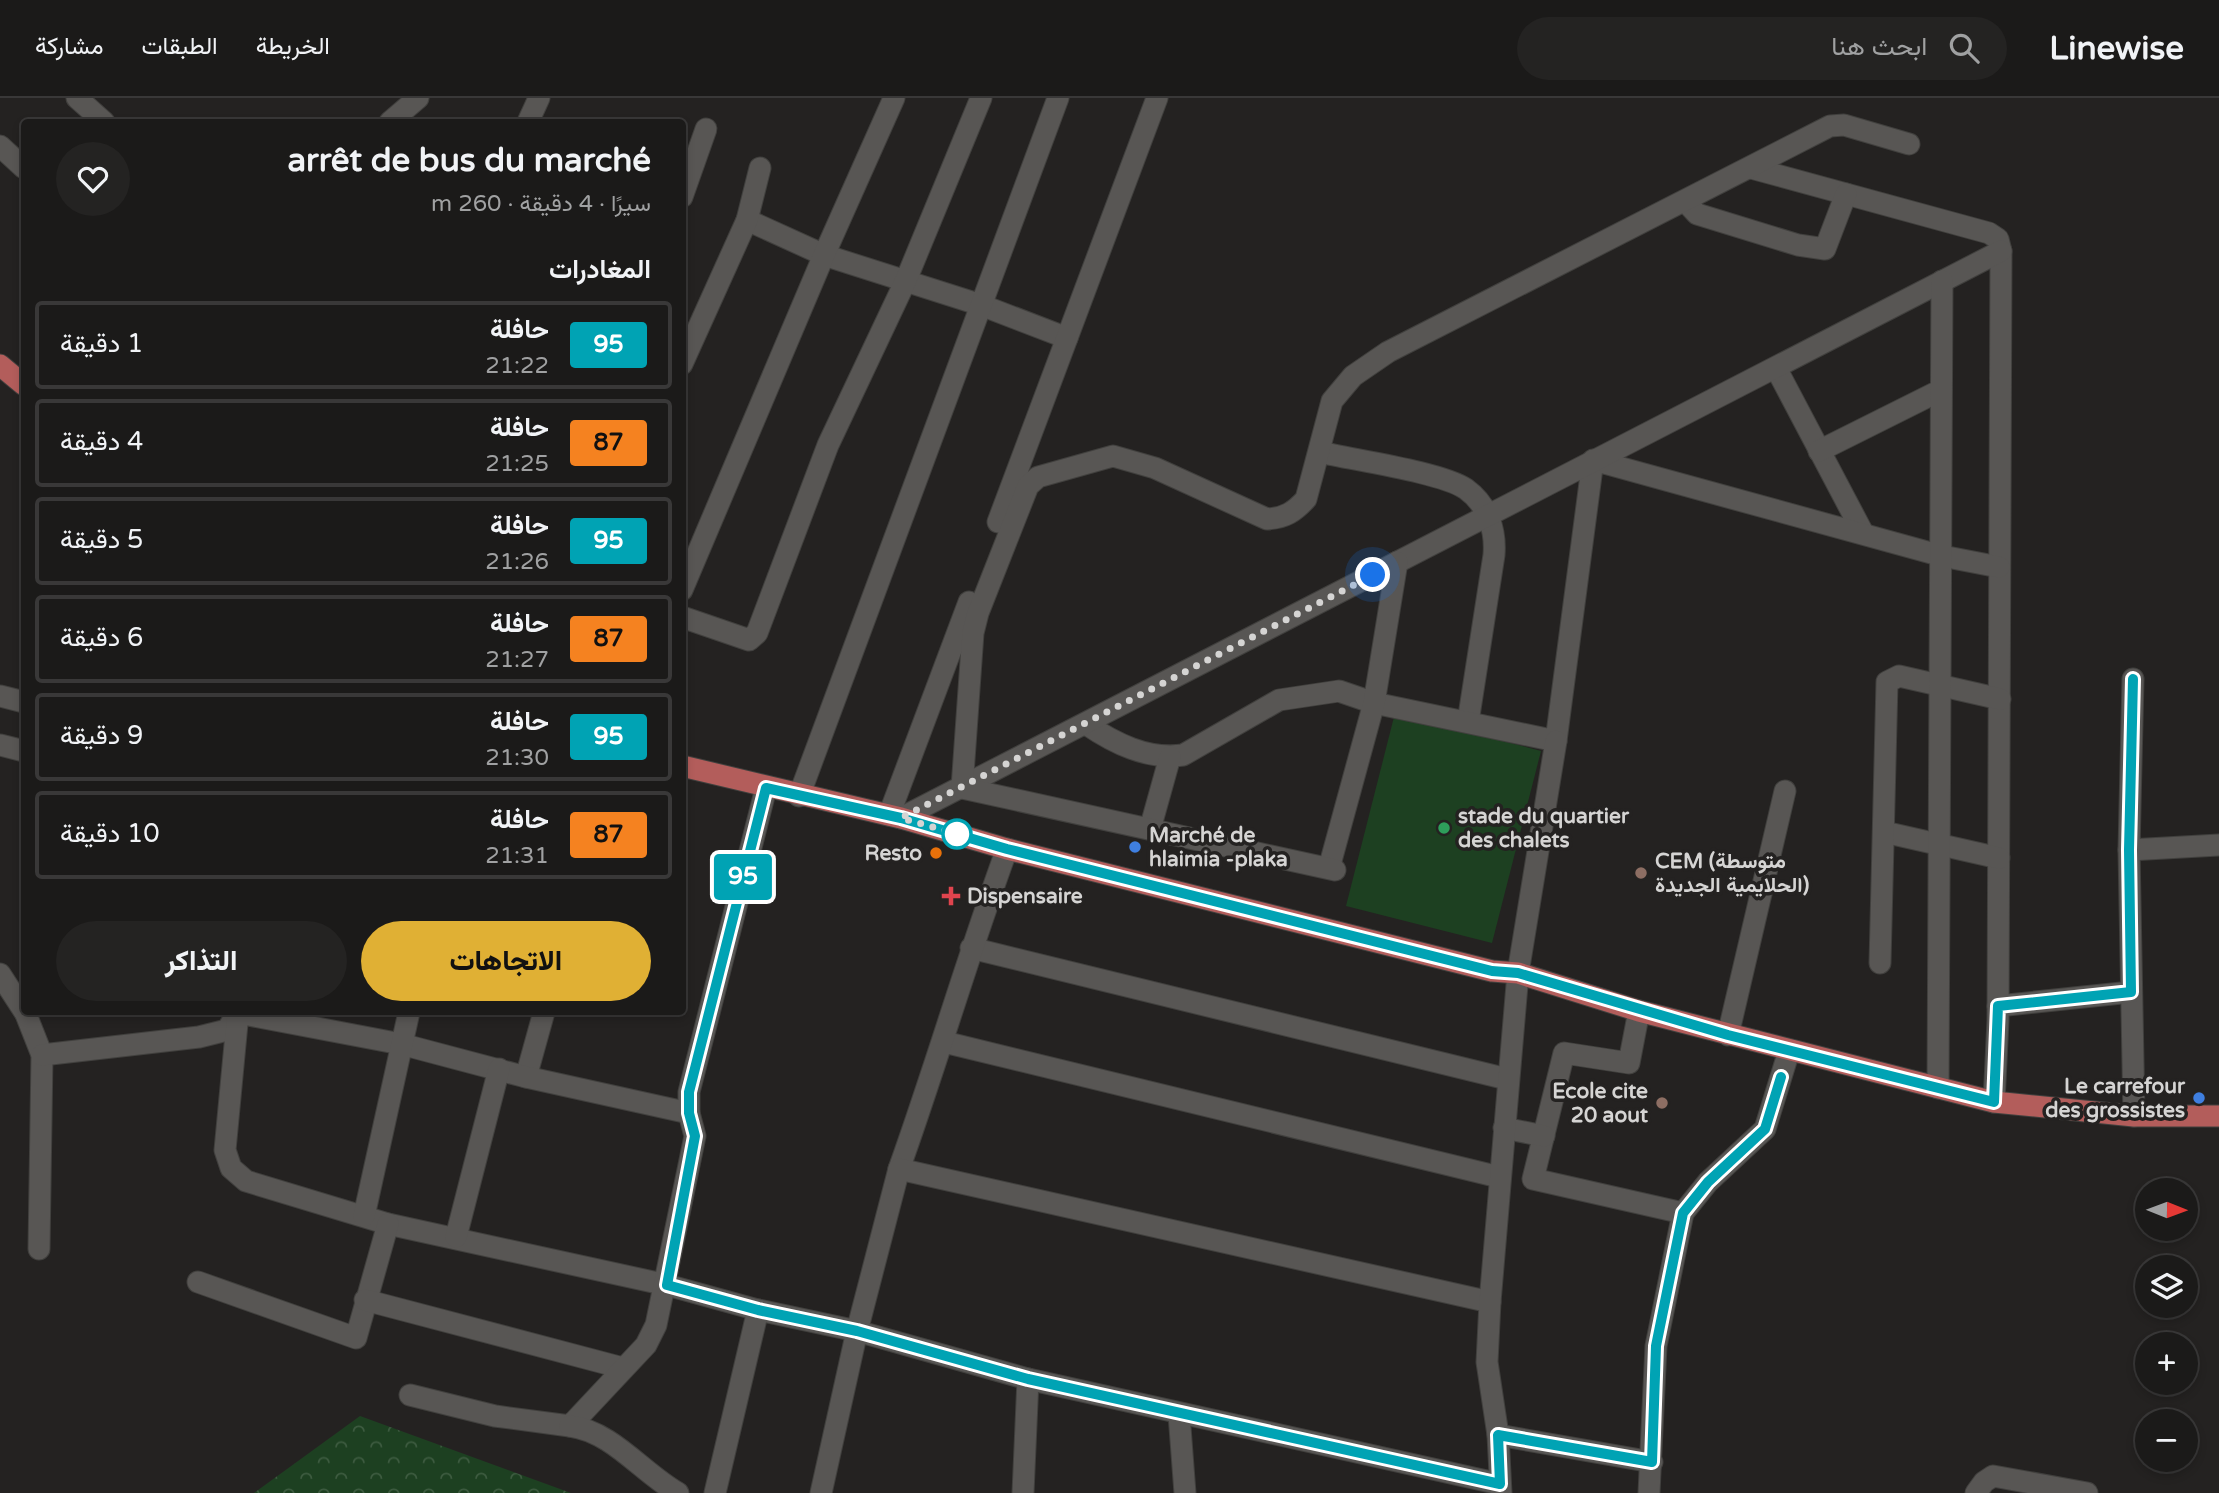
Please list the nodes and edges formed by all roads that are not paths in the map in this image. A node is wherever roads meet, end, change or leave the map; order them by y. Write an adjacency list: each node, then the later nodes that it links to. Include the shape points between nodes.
1 (77, 98): 8 (street)
2 (418, 98): 9 (street)
3 (539, 98): 10 (street)
4 (894, 98): 22 (street)
5 (981, 98): 23 (street)
6 (1058, 98): 25 (street)
7 (1155, 98): 26 (street)
8 (101, 119)
9 (394, 119)
10 (529, 119)
11 (706, 129): 17 (street)
12 (1909, 144): 15 (street, via 1844,125 1830,126)
13 (0, 146): 14 (street)
14 (21, 165)
15 (1751, 167): 18 (street); 19 (street)
16 (760, 168): 20 (street)
17 (686, 186)
18 (1846, 194): 19 (street, via 1825,249 1697,214); 21 (street, via 1989,233 1998,239)
19 (1685, 201): 33 (street, via 1379,358 1353,376 1332,401)
20 (747, 219): 22 (street); 27 (street)
21 (2001, 251): 24 (street); 40 (street)
22 (824, 255): 23 (street); 39 (street)
23 (906, 280): 25 (street); 41 (street, via 828,445 757,633 749,640)
24 (1942, 281): 29 (street); 31 (street)
25 (981, 305): 26 (street); 58 (street)
26 (1067, 338): 59 (street)
27 (686, 355)
28 (0, 365): 30 (main road)
29 (1776, 368): 32 (street); 34 (street)
30 (21, 382)
31 (1941, 390): 32 (street); 37 (street)
32 (1819, 451): 36 (street)
33 (1320, 452): 35 (street, via 1443,480 1466,490); 56 (street, via 1306,499 1280,518 1266,519 1155,468 1113,456 1038,477 1028,486 973,633)
34 (1593, 460): 35 (street); 36 (street); 50 (street)
35 (1488, 514): 38 (street); 48 (street, via 1495,537 1494,555)
36 (1863, 533): 37 (street)
37 (1942, 556): 40 (street); 43 (street)
38 (1397, 562): 47 (street); 49 (street)
39 (688, 566)
40 (1999, 567): 45 (street)
41 (686, 618)
42 (2133, 679): 65 (street)
43 (1940, 687): 45 (street); 61 (street, via 1899,676 1887,682); 63 (street)
44 (0, 696): 46 (street)
45 (2000, 699): 66 (street)
46 (21, 701)
47 (1374, 703): 48 (street); 53 (street, via 1339,691 1279,700 1183,755); 60 (street, via 1332,869)
48 (1468, 722): 50 (street)
49 (1086, 724): 53 (street, via 1130,749); 56 (street)
50 (1556, 741): 69 (street)
51 (0, 745): 52 (street)
52 (21, 750)
53 (1170, 757): 60 (street)
54 (686, 767): 55 (main road)
55 (766, 788): 58 (main road); 91 (street, via 689,1092)
56 (962, 788): 59 (street); 60 (street)
57 (1785, 791): 81 (street)
58 (799, 796): 59 (main road)
59 (895, 817): 64 (main road)
60 (1150, 830)
61 (1884, 832): 63 (street); 68 (street)
62 (2219, 845): 65 (street)
63 (1939, 846): 66 (street); 89 (street)
64 (1007, 849): 67 (street); 69 (main road, via 1492,971)
65 (2129, 850): 71 (street)
66 (1999, 858): 73 (street)
67 (971, 948): 82 (street); 88 (street)
68 (1880, 964)
69 (1518, 973): 74 (main road); 88 (street)
70 (0, 974): 72 (street)
71 (2131, 992): 73 (street); 92 (street)
72 (21, 1005)
73 (1998, 1006): 90 (street)
74 (1639, 1011): 81 (main road); 95 (street, via 1629,1063 1564,1053)
75 (27, 1015): 85 (street)
76 (236, 1015): 85 (street, via 227,1030 199,1037)
77 (238, 1015): 99 (street, via 225,1150 231,1167 246,1181)
78 (253, 1015): 83 (street)
79 (408, 1015): 83 (street)
80 (543, 1015): 87 (street)
81 (1728, 1035): 84 (main road)
82 (944, 1042): 96 (street); 97 (street)
83 (401, 1044): 86 (street); 99 (street)
84 (1789, 1051): 89 (main road); 98 (street, via 1765,1129 1708,1182)
85 (42, 1055): 102 (street)
86 (499, 1069): 87 (street); 101 (street)
87 (526, 1077): 91 (street)
88 (1507, 1079): 94 (street)
89 (1938, 1088): 90 (main road)
90 (1994, 1102): 92 (main road)
91 (689, 1113): 104 (street, via 695,1136)
92 (2134, 1116): 93 (main road)
93 (2219, 1116)
94 (1504, 1128): 95 (street); 97 (street)
95 (1544, 1136): 98 (street, via 1533,1180)
96 (900, 1169): 106 (street); 108 (street)
97 (1499, 1177): 106 (street)
98 (1683, 1213): 115 (street, via 1656,1346)
99 (364, 1216): 100 (street)
100 (388, 1224): 101 (street); 105 (street)
101 (456, 1237): 104 (street)
102 (39, 1249)
103 (198, 1282): 105 (street, via 356,1338)
104 (667, 1285): 107 (street); 109 (street, via 651,1335)
105 (365, 1300): 109 (street)
106 (1490, 1302): 114 (street, via 1487,1362)
107 (758, 1310): 108 (street); 118 (street)
108 (857, 1331): 110 (street); 119 (street)
109 (623, 1368): 113 (street)
110 (1028, 1379): 112 (street); 120 (street)
111 (410, 1395): 113 (street, via 495,1416)
112 (1179, 1414): 116 (street); 121 (street)
113 (570, 1426): 117 (street, via 599,1433 656,1481)
114 (1498, 1435): 115 (street); 116 (street)
115 (1652, 1462): 122 (street)
116 (1500, 1488)
117 (678, 1493)
118 (715, 1493)
119 (821, 1493)
120 (1023, 1493)
121 (1185, 1493)
122 (1648, 1493)
123 (1976, 1493): 124 (street, via 1993,1476)
124 (2087, 1493)

